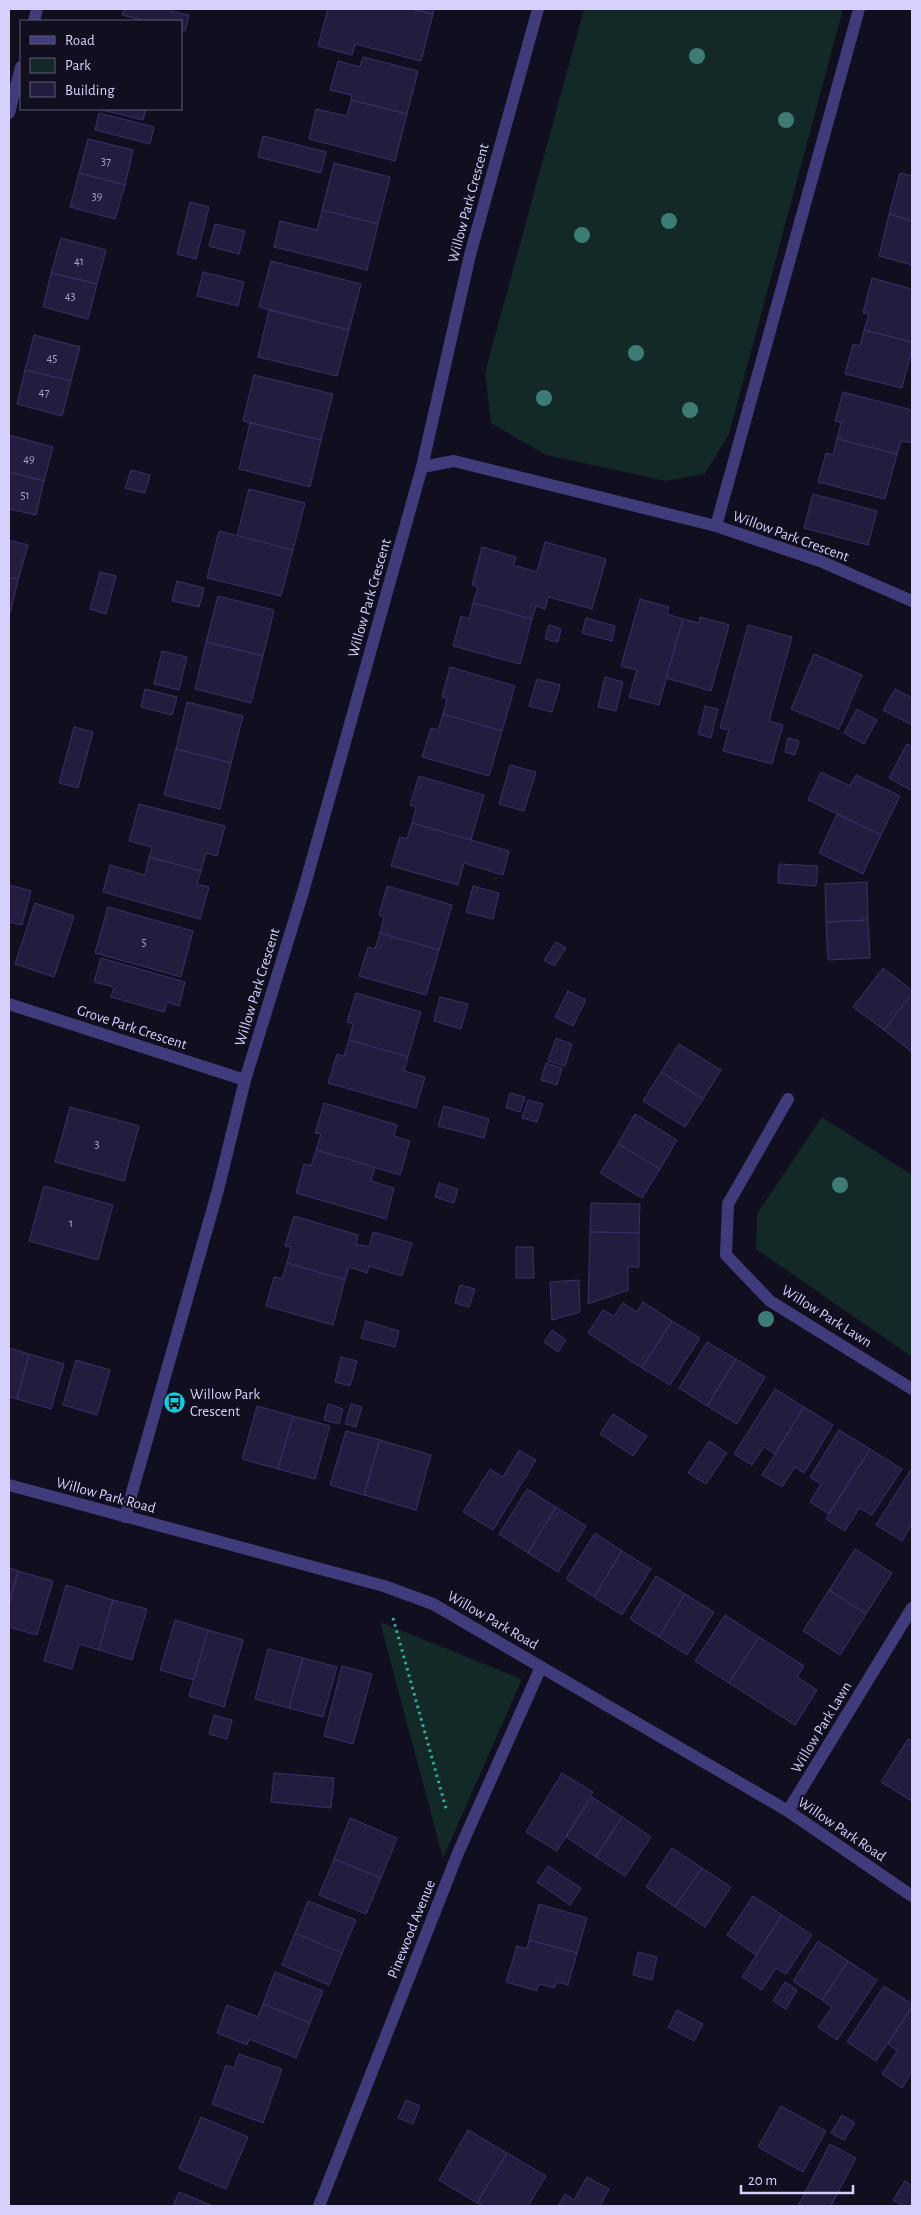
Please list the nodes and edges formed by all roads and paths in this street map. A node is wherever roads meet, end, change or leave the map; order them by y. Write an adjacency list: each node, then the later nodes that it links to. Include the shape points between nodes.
1 (538, 9): 5 (street, Willow Park Crescent, via 470,255)
2 (859, 9): 6 (street)
3 (20, 71): 4 (street)
4 (9, 113)
5 (422, 467): 6 (street, Willow Park Crescent, via 454,461); 9 (street, Willow Park Crescent, via 303,892)
6 (716, 526): 7 (street, Willow Park Crescent, via 820,561)
7 (912, 602)
8 (9, 1004): 9 (street, Grove Park Crescent)
9 (245, 1080): 13 (street, Willow Park Crescent, via 218,1190)
10 (788, 1099): 11 (street, Willow Park Lawn, via 728,1204 726,1255 770,1300)
11 (912, 1389)
12 (9, 1485): 13 (street, Willow Park Road)
13 (125, 1517): 14 (street, Willow Park Road)
14 (384, 1586): 16 (street, Willow Park Road, via 433,1604); 18 (path)
15 (912, 1608): 17 (street, Willow Park Lawn)
16 (541, 1667): 17 (street, Willow Park Road); 18 (street, Pinewood Avenue)
17 (788, 1812): 19 (street, Willow Park Road)
18 (458, 1853): 20 (street, Pinewood Avenue)
19 (912, 1896)
20 (319, 2206)

